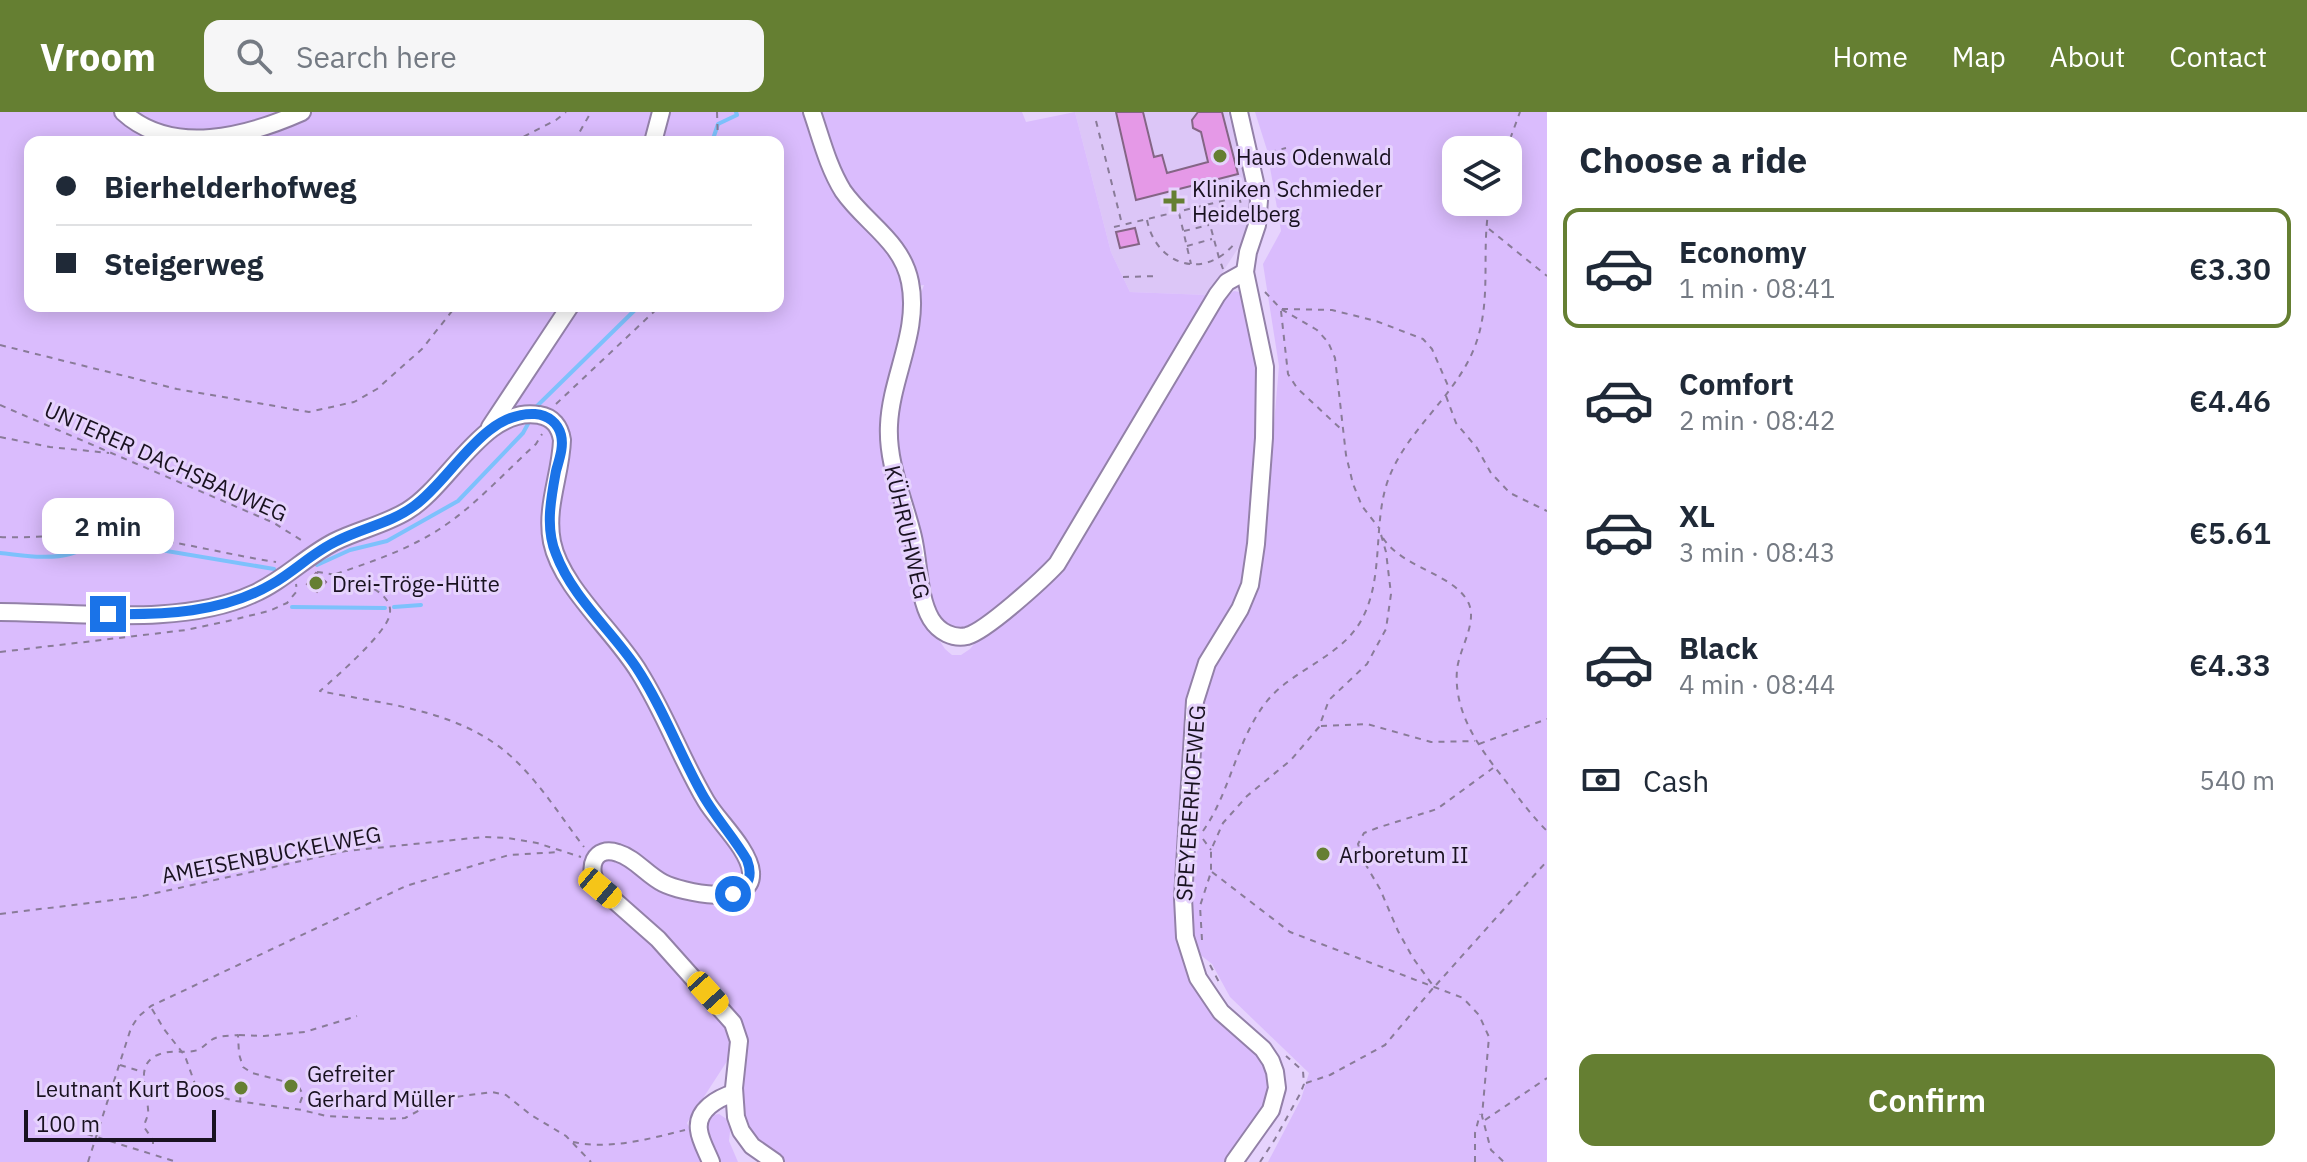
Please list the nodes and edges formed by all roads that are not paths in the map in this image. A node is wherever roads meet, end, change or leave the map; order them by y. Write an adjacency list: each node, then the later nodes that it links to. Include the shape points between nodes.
1 (123, 112): 6 (street, via 144,128)
2 (302, 112): 7 (street, via 241,132)
3 (661, 112): 8 (street)
4 (812, 112): 9 (street, KÜHRUHWEG, via 839,184 898,252 909,278 911,323 891,404 889,447 927,609 947,634 965,636 979,630 1057,564 1209,308)
5 (1239, 112): 9 (street, via 1259,206)
6 (178, 136)
7 (207, 136)
8 (655, 136)
9 (1238, 275): 16 (street, SPEYERERHOFWEG, via 1262,347 1266,378 1256,544 1248,592 1199,683 1183,898 1185,937 1198,978 1221,1012 1263,1049 1275,1072 1271,1110)
10 (566, 312): 11 (street)
11 (487, 432): 12 (street, via 416,505 335,541 241,599 185,611 134,614); 13 (street, via 503,420 533,414 557,426 562,437 550,527 558,561 637,668 705,800 747,860 751,875 746,886 726,895 666,885 619,853 589,855 598,886 658,939 733,1023 739,1045)
12 (0, 612)
13 (734, 1093): 14 (street, via 709,1106 698,1125); 15 (street, via 744,1135)
14 (711, 1162)
15 (775, 1162)
16 (1234, 1162)

